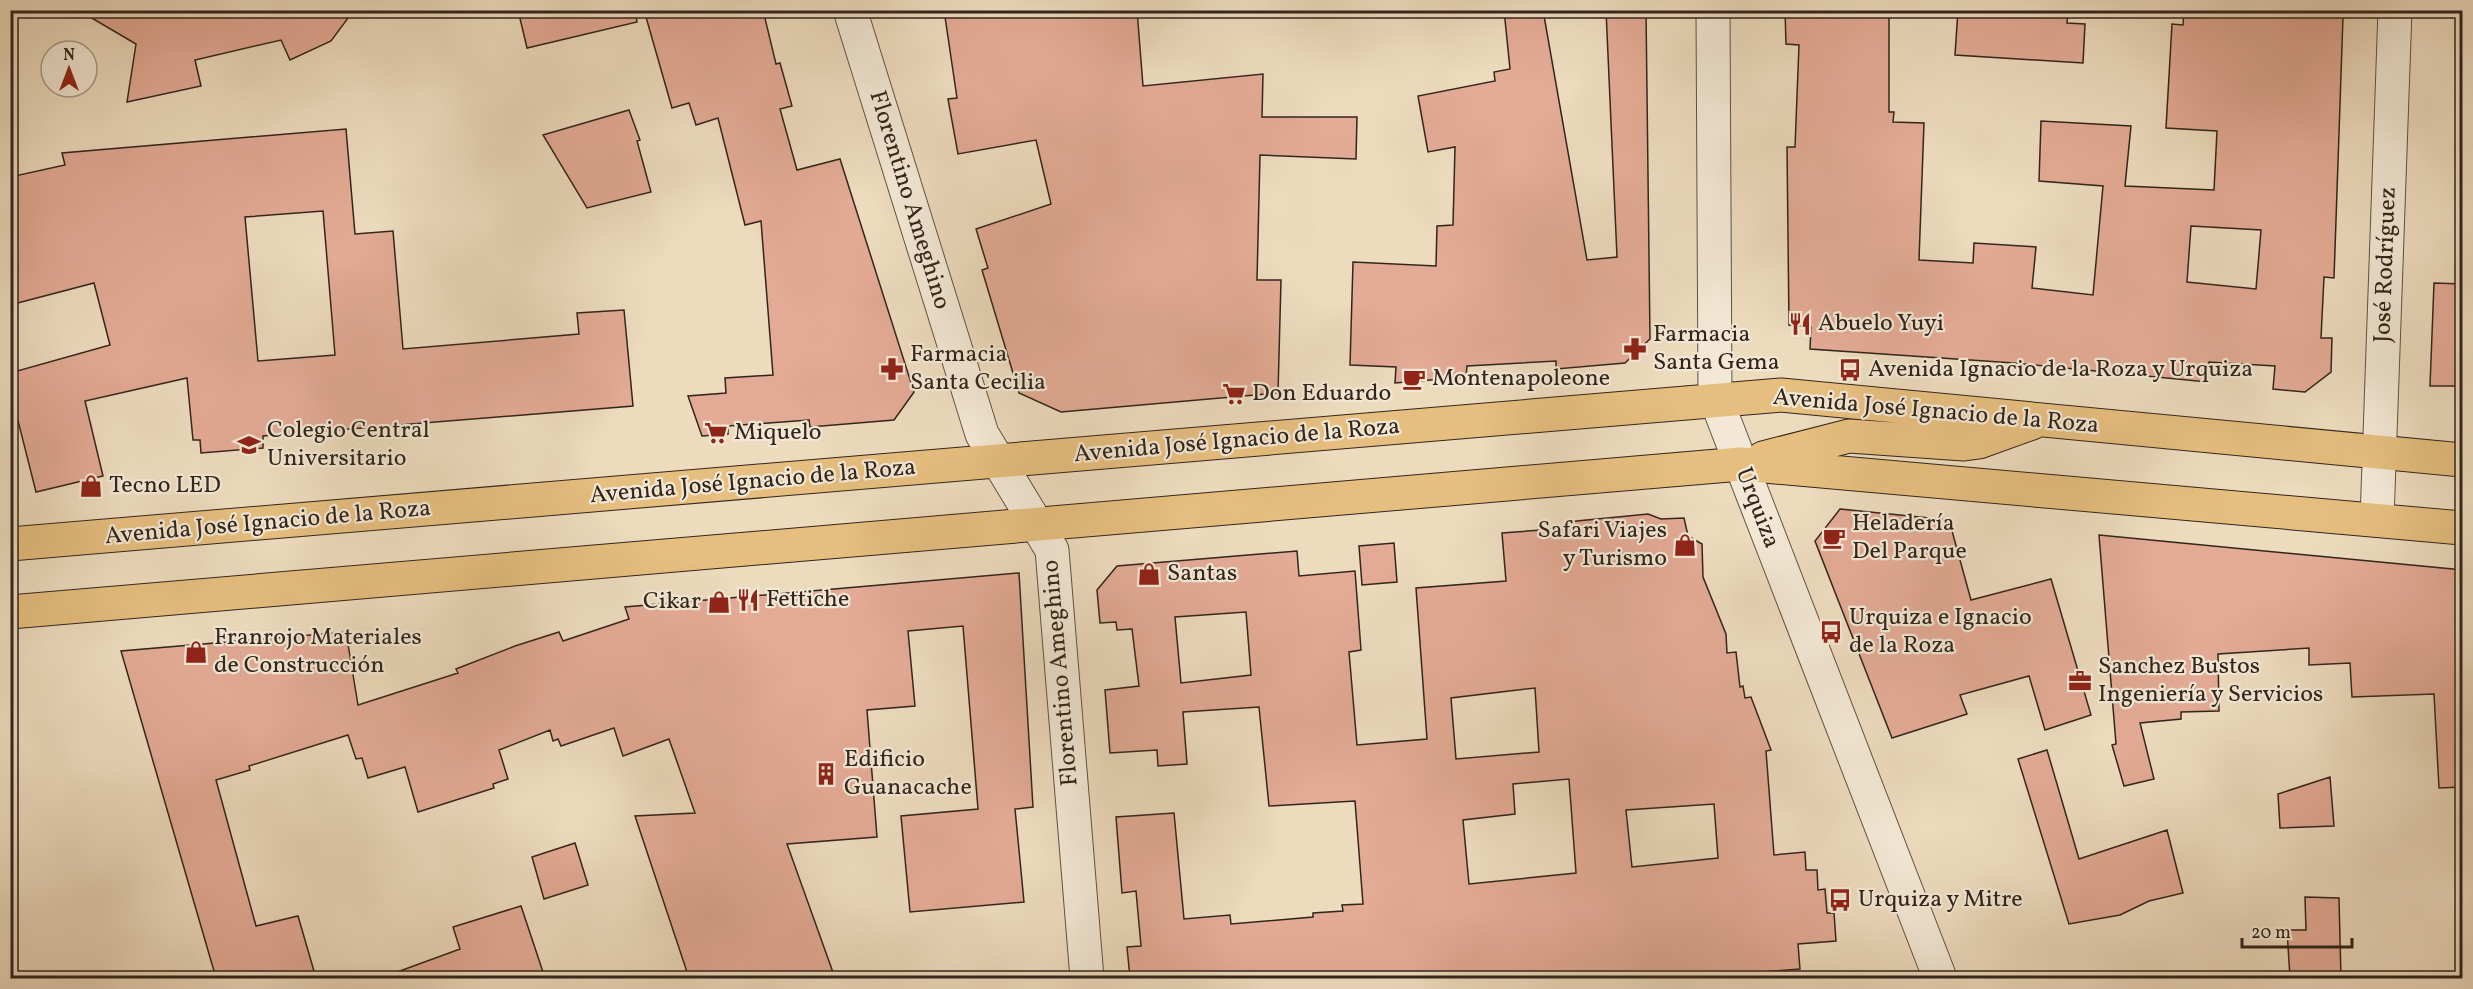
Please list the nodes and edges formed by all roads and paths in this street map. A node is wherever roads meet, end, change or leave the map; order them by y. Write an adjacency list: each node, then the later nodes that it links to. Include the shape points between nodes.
1 (850, 10): 8 (street, Florentino Ameghino, via 982,434)
2 (1713, 10): 4 (street, Urquiza)
3 (2395, 10): 6 (street, José Rodríguez)
4 (1716, 401): 5 (main road, Avenida José Ignacio de la Roza, via 1781,395); 8 (main road, Avenida José Ignacio de la Roza); 9 (street, Urquiza)
5 (2041, 420): 6 (main road, Avenida José Ignacio de la Roza); 9 (main road, via 1979,442 1849,436)
6 (2380, 452): 7 (main road, Avenida José Ignacio de la Roza); 10 (street, José Rodríguez)
7 (2463, 460)
8 (998, 461): 11 (street, Florentino Ameghino); 13 (main road, Avenida José Ignacio de la Roza)
9 (1741, 464): 10 (main road); 11 (main road); 16 (street, Urquiza)
10 (2377, 520): 12 (main road)
11 (1036, 524): 14 (main road); 15 (street, Florentino Ameghino, via 1052,550)
12 (2463, 528)
13 (10, 544)
14 (10, 612)
15 (1087, 978)
16 (1940, 978)

